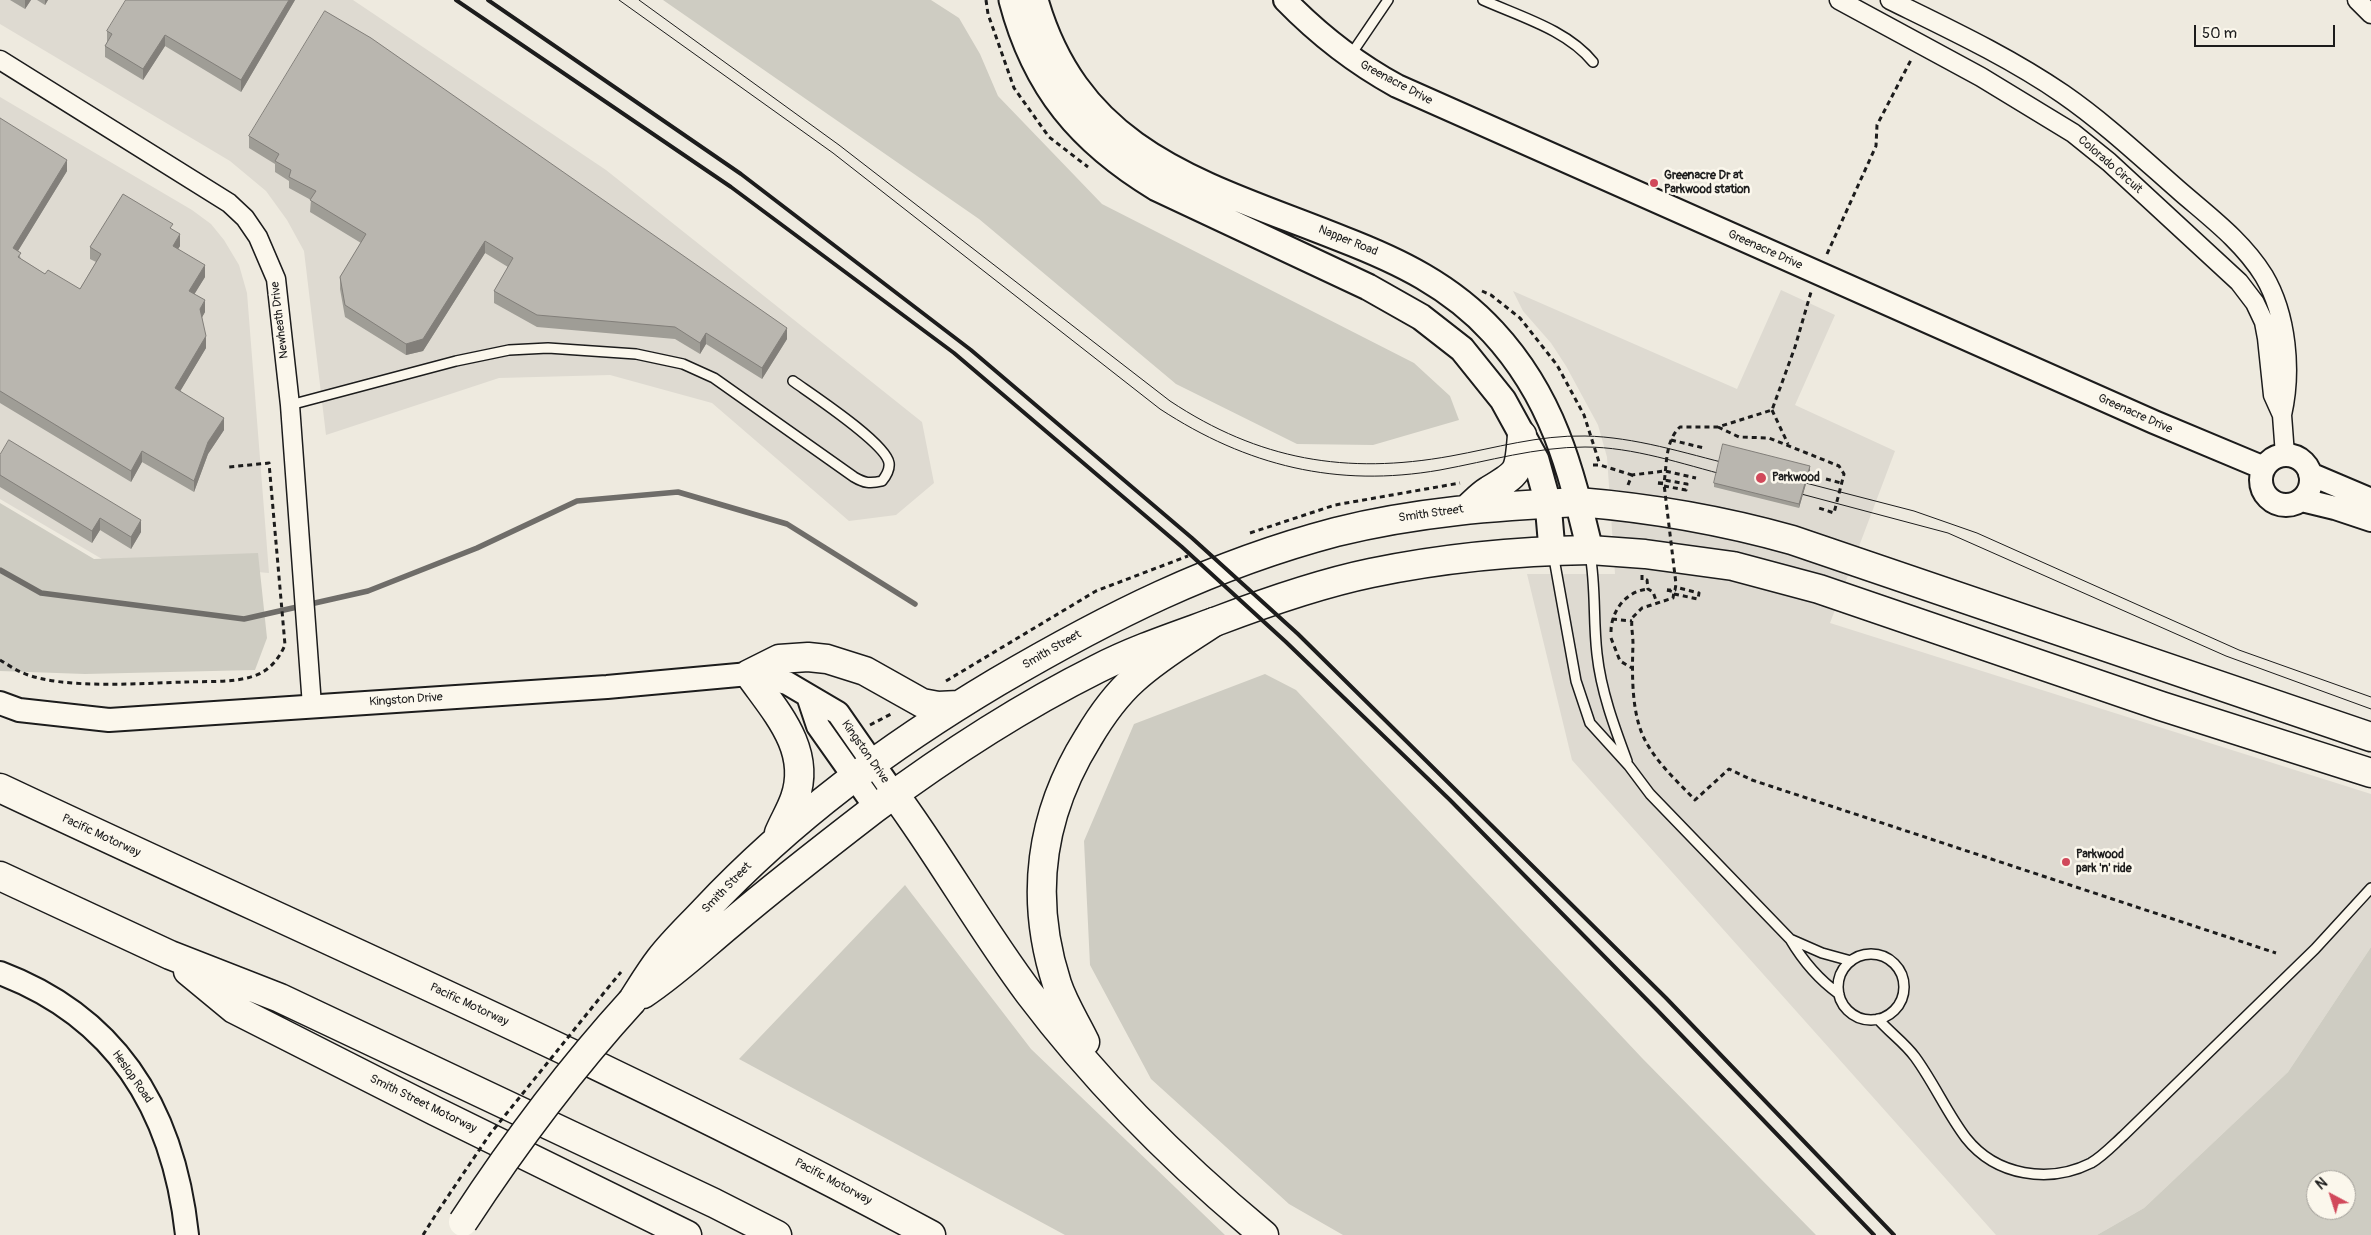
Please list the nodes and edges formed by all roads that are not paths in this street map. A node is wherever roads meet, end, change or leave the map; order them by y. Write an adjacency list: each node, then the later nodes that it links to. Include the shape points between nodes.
1 (1012, 0): 16 (main road, via 1028,50 1041,76 1079,128 1102,151 1157,188 1368,287 1421,317 1446,335 1477,365 1503,400)
2 (1035, 0): 23 (main road, Napper Road, via 1053,51 1085,98 1103,120 1146,154 1204,184 1414,270 1447,290 1479,317 1511,352 1540,395 1559,437)
3 (1285, 0): 10 (street, Greenacre Drive)
4 (1388, 0): 10 (lane)
5 (1483, 0): 12 (lane, via 1568,38)
6 (1839, 0): 15 (street, Colorado Circuit, via 2024,102 2073,133 2239,282 2264,322 2273,395)
7 (1890, 0): 15 (street, Colorado Circuit, via 2010,62 2063,94 2116,135 2241,246 2264,276 2278,309 2287,375)
8 (2357, 0): 9 (street)
9 (2371, 14)
10 (1349, 58): 18 (street, Greenacre Drive, via 1397,86)
11 (0, 60): 14 (street, Newheath Drive, via 229,203 245,218 258,237 276,279)
12 (1593, 62)
13 (793, 381): 14 (lane, via 885,453 888,473 882,481 863,483 714,378 682,364 636,354 548,348 509,350)
14 (290, 405): 32 (street, Newheath Drive)
15 (2282, 415): 17 (street, Colorado Circuit)
16 (1522, 435): 20 (main road, via 1519,464 1513,476 1488,491); 24 (main road, via 1536,460)
17 (2285, 455): 18 (street, via 2269,461); 19 (street, via 2301,460)
18 (2264, 468): 21 (street, via 2260,483 2267,498 2288,506)
19 (2310, 474): 21 (street, via 2310,488); 22 (street)
20 (1466, 496): 24 (main road, Smith Street); 31 (main road, Smith Street, via 1434,512 1368,525 1229,565 1186,582 1096,625)
21 (2302, 500): 25 (street)
22 (2371, 500)
23 (1578, 502): 24 (main road, Smith Street); 27 (main road, Napper Road); 33 (main road, Smith Street, via 1624,505 1691,516 1741,525 1792,540)
24 (1548, 503): 26 (main road)
25 (2371, 520)
26 (1552, 550): 27 (main road, Smith Street); 28 (main road, Smith Street, via 1462,558 1369,573 1288,595); 34 (lane, via 1570,653 1584,710 1590,723)
27 (1590, 550): 34 (lane, via 1600,679); 36 (main road, Smith Street, via 1733,566 1820,589 2161,706)
28 (1214, 622): 38 (main road, Smith Street, via 1152,643 1058,690 951,755); 49 (main road, via 1156,661 1116,696 1077,756 1052,812 1045,844 1041,900 1049,957 1069,1015)
29 (749, 674): 31 (main road, via 779,659 827,659 865,671 922,703); 32 (street, Kingston Drive, via 607,687); 35 (street, Kingston Drive, via 787,683 838,713); 39 (main road, via 786,725 797,756 795,797)
30 (0, 703): 32 (street, Kingston Drive, via 19,710 109,720)
31 (959, 705): 35 (main road, Smith Street)
32 (312, 706)
33 (2371, 737)
34 (1628, 766): 42 (lane, via 1655,800)
35 (862, 770): 38 (street, Kingston Drive); 39 (main road, Smith Street)
36 (2371, 773)
37 (0, 788): 54 (main road, Pacific Motorway, via 609,1070 820,1175)
38 (885, 801): 47 (main road, Smith Street, via 734,921 672,976); 49 (main road, via 1023,984)
39 (775, 841): 47 (main road, Smith Street, via 738,875 660,958)
40 (0, 876): 43 (main road)
41 (2371, 888): 48 (lane, via 2328,936 2111,1147 2090,1163 2068,1171 2037,1175 2022,1173 1982,1154 1966,1137 1910,1050)
42 (1790, 939): 44 (lane); 46 (lane, via 1801,959 1822,982)
43 (170, 955): 52 (main road, Smith Street Motorway, via 234,1009); 53 (main road, via 280,998)
44 (1851, 961): 46 (lane, via 1840,976); 48 (lane, via 1876,955 1894,963 1900,972 1903,987 1900,1001 1895,1010)
45 (0, 973): 51 (street, Heslop Road, via 61,1004 94,1030 128,1067 152,1104 168,1142 177,1170)
46 (1839, 994): 48 (lane, via 1849,1012 1867,1020)
47 (632, 1001): 50 (main road, Smith Street, bridge, via 516,1142)
48 (1878, 1019)
49 (1102, 1082): 55 (main road, via 1197,1178)
50 (460, 1229)
51 (187, 1235)
52 (687, 1235)
53 (777, 1235)
54 (931, 1235)
55 (1264, 1235)

